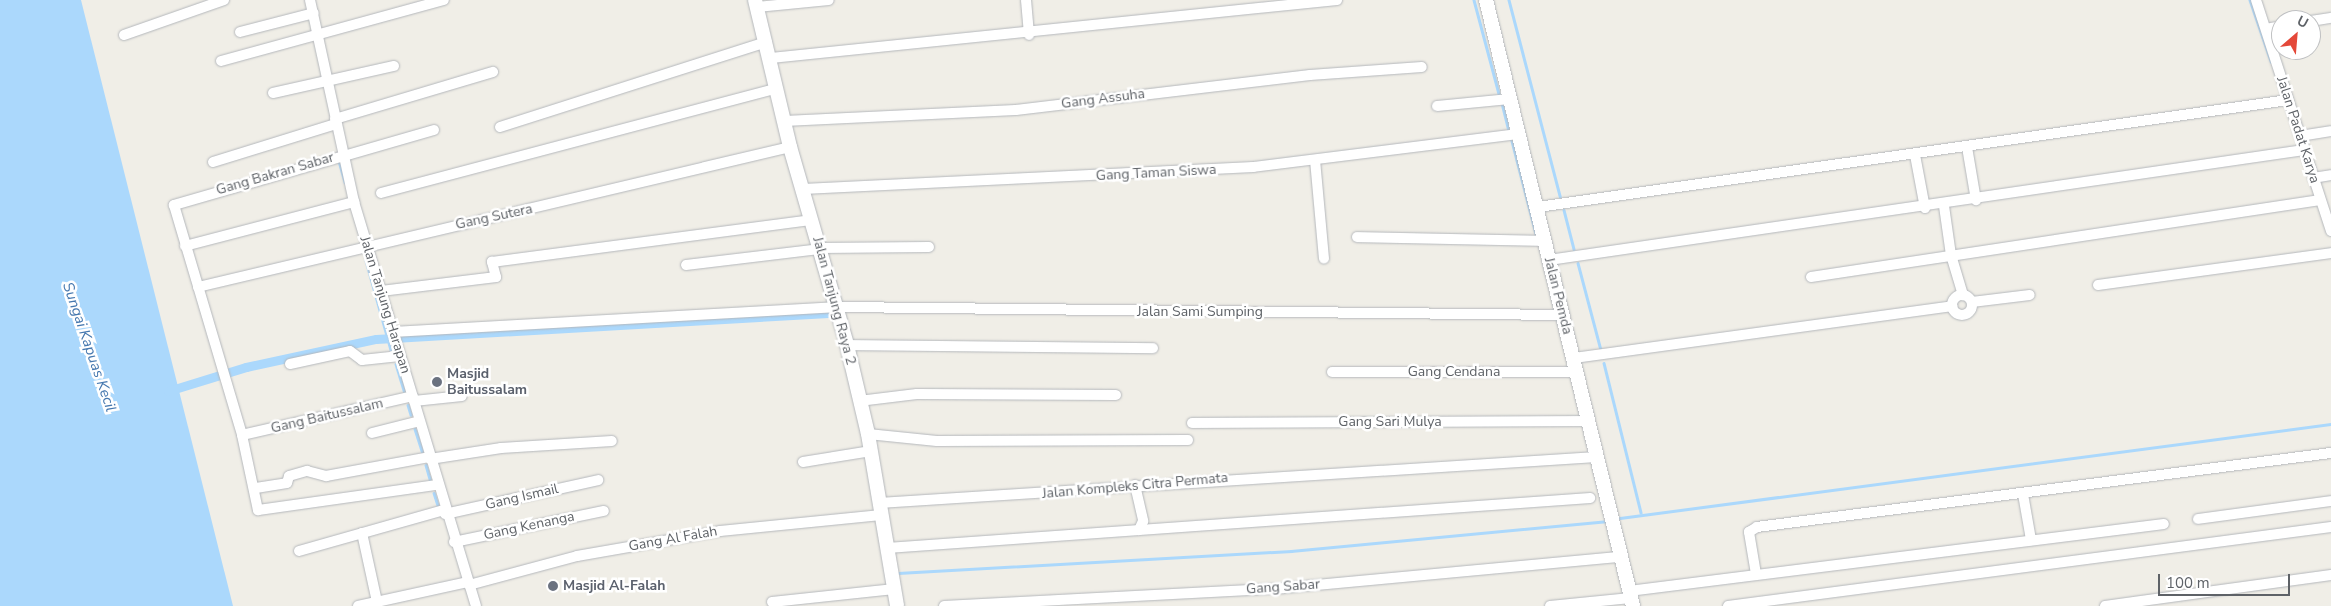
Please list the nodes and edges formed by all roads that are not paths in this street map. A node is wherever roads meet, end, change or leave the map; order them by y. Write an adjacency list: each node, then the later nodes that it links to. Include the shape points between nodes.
1 (224, 0): 16 (street)
2 (310, 0): 11 (street, Jalan Tanjung Harapan)
3 (444, 0): 14 (street)
4 (829, 0): 9 (street)
5 (1026, 0): 17 (street)
6 (1337, 0): 10 (street)
7 (1486, 0): 27 (street, Jalan Pemda)
8 (2256, 0): 13 (street, Jalan Padat Karya)
9 (756, 3): 18 (street, Jalan Tanjung Raya 2)
10 (1253, 4): 17 (street)
11 (314, 13): 14 (street, Jalan Tanjung Harapan); 15 (street)
12 (2271, 28): 13 (street)
13 (2266, 29): 28 (street, Jalan Padat Karya)
14 (319, 31): 20 (street); 24 (street, Jalan Tanjung Harapan)
15 (240, 32)
16 (124, 35)
17 (1029, 35): 19 (street)
18 (766, 42): 19 (street, Jalan Tanjung Raya 2); 32 (street)
19 (771, 58): 25 (street, Jalan Tanjung Raya 2)
20 (221, 61)
21 (394, 66): 24 (street)
22 (1422, 67): 31 (street, Gang Assuha, via 1310,75 1016,110)
23 (493, 72): 30 (street)
24 (328, 82): 26 (street); 30 (street, Jalan Tanjung Harapan)
25 (776, 89): 31 (street, Jalan Tanjung Raya 2); 47 (street)
26 (274, 93)
27 (1510, 99): 29 (street); 35 (street, Jalan Pemda)
28 (2288, 100): 36 (street, Jalan Padat Karya); 38 (street)
29 (1438, 106)
30 (336, 121): 40 (street, Jalan Tanjung Harapan); 43 (street)
31 (784, 121): 37 (street, Jalan Tanjung Raya 2)
32 (500, 127)
33 (434, 130): 40 (street, Gang Bakran Sabar)
34 (2331, 131): 36 (street)
35 (1512, 135): 42 (street, Gang Taman Siswa); 52 (street, Jalan Pemda)
36 (2300, 136): 39 (street, Jalan Padat Karya)
37 (790, 147): 46 (street, Jalan Tanjung Raya 2); 58 (street, Gang Sutera)
38 (1966, 147): 41 (street); 48 (street)
39 (2304, 150): 45 (street, Jalan Padat Karya); 48 (street)
40 (342, 155): 50 (street, Jalan Tanjung Harapan); 59 (street, Gang Bakran Sabar, via 174,203)
41 (1915, 155): 52 (street); 53 (street)
42 (1315, 160): 46 (street, Gang Taman Siswa, via 1207,171); 64 (street)
43 (213, 162)
44 (2331, 175): 45 (street)
45 (2313, 178): 49 (street, Jalan Padat Karya)
46 (803, 189): 54 (street, Jalan Tanjung Raya 2)
47 (381, 193)
48 (1976, 200): 51 (street)
49 (2320, 200): 55 (street, Jalan Padat Karya); 63 (street)
50 (354, 202): 58 (street, Jalan Tanjung Harapan); 59 (street)
51 (1944, 206): 53 (street); 63 (street)
52 (1538, 207): 57 (street, Jalan Pemda)
53 (1925, 208): 65 (street)
54 (812, 220): 61 (street, Jalan Tanjung Raya 2); 70 (street, via 492,262 496,277)
55 (2331, 231)
56 (1357, 237): 57 (street)
57 (1544, 242): 65 (street, Jalan Pemda)
58 (367, 244): 69 (street, Gang Sutera); 70 (street, Jalan Tanjung Harapan)
59 (185, 246): 69 (street)
60 (929, 247): 61 (street)
61 (820, 248): 66 (street); 75 (street, Jalan Tanjung Raya 2)
62 (2329, 254): 68 (street)
63 (1950, 255): 67 (street); 71 (street)
64 (1324, 259)
65 (1549, 260): 76 (street, Jalan Pemda)
66 (686, 265)
67 (1810, 277)
68 (2098, 285)
69 (198, 287): 94 (street)
70 (381, 290): 77 (street, Jalan Tanjung Harapan)
71 (1963, 295): 73 (street); 74 (street)
72 (2030, 295): 73 (street)
73 (1972, 302): 74 (street, via 1964,315)
74 (1952, 306): 81 (street)
75 (838, 308): 76 (street, Jalan Sami Sumping); 77 (street, Jalan Sami Sumping); 78 (street, Jalan Tanjung Raya 2)
76 (1562, 315): 81 (street, Jalan Pemda)
77 (393, 333): 80 (street, Jalan Tanjung Harapan)
78 (847, 345): 79 (street); 88 (street, Jalan Tanjung Raya 2)
79 (1153, 348)
80 (400, 355): 82 (street, via 362,360 350,351); 87 (street, Jalan Tanjung Harapan)
81 (1574, 358): 84 (street, Jalan Pemda)
82 (290, 364)
83 (1332, 372): 84 (street, Gang Cendana)
84 (1577, 372): 90 (street, Jalan Pemda)
85 (1116, 395): 88 (street, via 917,394)
86 (462, 396): 87 (street, Gang Baitussalam)
87 (414, 399): 89 (street, Jalan Tanjung Harapan); 94 (street, Gang Baitussalam)
88 (859, 402): 93 (street, Jalan Tanjung Raya 2)
89 (420, 421): 92 (street); 100 (street, Jalan Tanjung Harapan)
90 (1588, 422): 91 (street, Gang Sari Mulya); 99 (street, Jalan Pemda)
91 (1192, 423)
92 (372, 433)
93 (868, 434): 95 (street, via 937,441); 97 (street, Jalan Tanjung Raya 2)
94 (242, 435): 105 (street)
95 (1188, 440)
96 (612, 441): 100 (street, via 501,448)
97 (871, 451): 101 (street); 109 (street, Jalan Tanjung Raya 2)
98 (2331, 453): 106 (street)
99 (1597, 457): 104 (street, Jalan Kompleks Citra Permata); 121 (street, Jalan Pemda)
100 (430, 458): 103 (street, Jalan Tanjung Harapan); 105 (street, via 326,476 307,471 289,476 287,483)
101 (803, 462)
102 (598, 480): 111 (street, Gang Ismail)
103 (437, 485): 105 (street, via 258,510); 111 (street, Jalan Tanjung Harapan)
104 (1135, 485): 109 (street, Jalan Kompleks Citra Permata); 115 (street, via 1142,521)
105 (256, 488)
106 (2023, 494): 117 (street); 122 (street, via 1757,527 1749,536)
107 (1590, 498): 115 (street)
108 (2331, 501): 112 (street)
109 (880, 509): 119 (street, Jalan Tanjung Raya 2); 124 (street, Gang Al Falah, via 693,535 577,556)
110 (604, 511): 118 (street, Gang Kenanga)
111 (445, 512): 116 (street, Gang Ismail); 118 (street, Jalan Tanjung Harapan)
112 (2198, 519)
113 (2164, 524): 117 (street)
114 (2331, 527): 134 (street)
115 (1139, 530): 119 (street)
116 (362, 533): 120 (street, Gang Ismail); 127 (street)
117 (2031, 540): 122 (street)
118 (454, 542): 124 (street, Jalan Tanjung Harapan)
119 (887, 548): 125 (street, Jalan Tanjung Raya 2)
120 (299, 551)
121 (1622, 557): 126 (street, Jalan Pemda); 132 (street, Gang Sabar, via 1284,588)
122 (1756, 574): 126 (street)
123 (2331, 575): 135 (street)
124 (469, 584): 127 (street, Gang Al Falah); 130 (street, Jalan Tanjung Harapan)
125 (894, 589): 128 (street); 131 (street, Jalan Tanjung Raya 2)
126 (1631, 599): 133 (street)
127 (377, 602): 129 (street, Gang Al Falah)
128 (772, 602)
129 (358, 606)
130 (476, 606)
131 (897, 606)
132 (944, 606)
133 (1550, 606)
134 (1728, 606)
135 (2105, 606)

